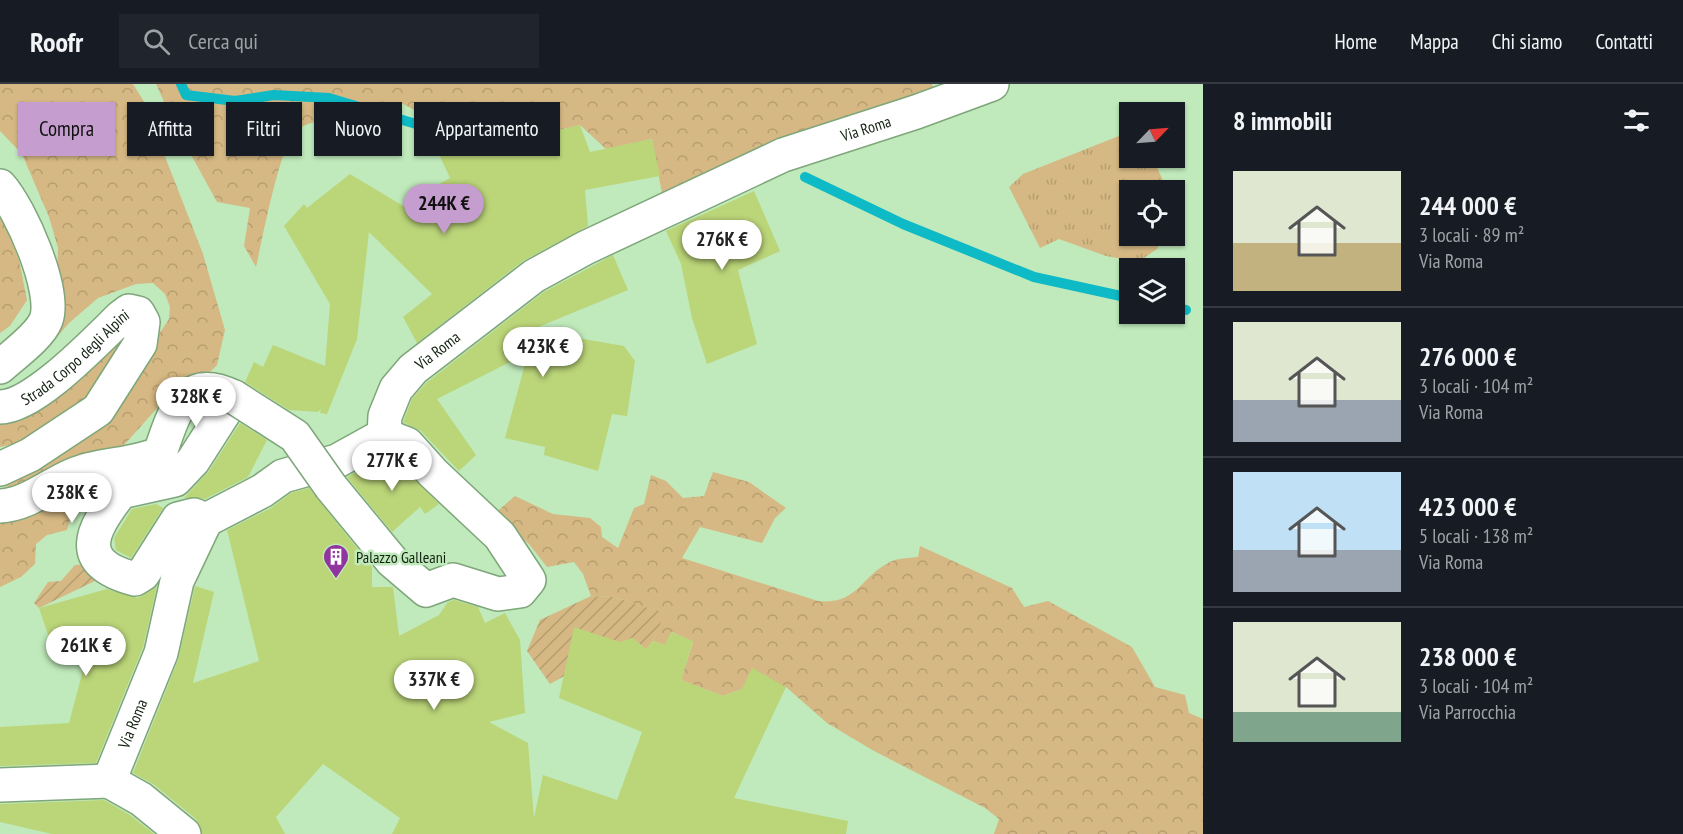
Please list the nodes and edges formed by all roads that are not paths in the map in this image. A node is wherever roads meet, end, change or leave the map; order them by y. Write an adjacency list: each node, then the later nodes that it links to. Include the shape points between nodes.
1 (992, 84): 6 (street, Via Roma, via 783,155 534,276 413,369 396,389 385,416)
2 (0, 186): 3 (street, via 9,196 33,246 47,294 46,320)
3 (0, 367)
4 (234, 397): 6 (street, bridge, via 295,436 392,561 426,590 453,580 498,594 520,591 529,580 500,536 407,444); 8 (street, via 210,389 193,391 175,409 160,453 75,474 16,505); 9 (street, via 193,461 175,480 121,492 99,524 93,547 95,557 106,569 135,579 143,574 178,519 194,514)
5 (0, 407): 7 (street, Strada Corpo degli Alpini, via 32,394 57,377 121,317 129,311 138,313 143,322 140,344 98,410)
6 (384, 435): 9 (street, via 338,461 282,476)
7 (0, 470)
8 (0, 506)
9 (206, 520): 10 (street, Via Roma, via 177,581 158,662)
10 (109, 781): 11 (street); 12 (street, via 141,799)
11 (0, 785)
12 (184, 834)

